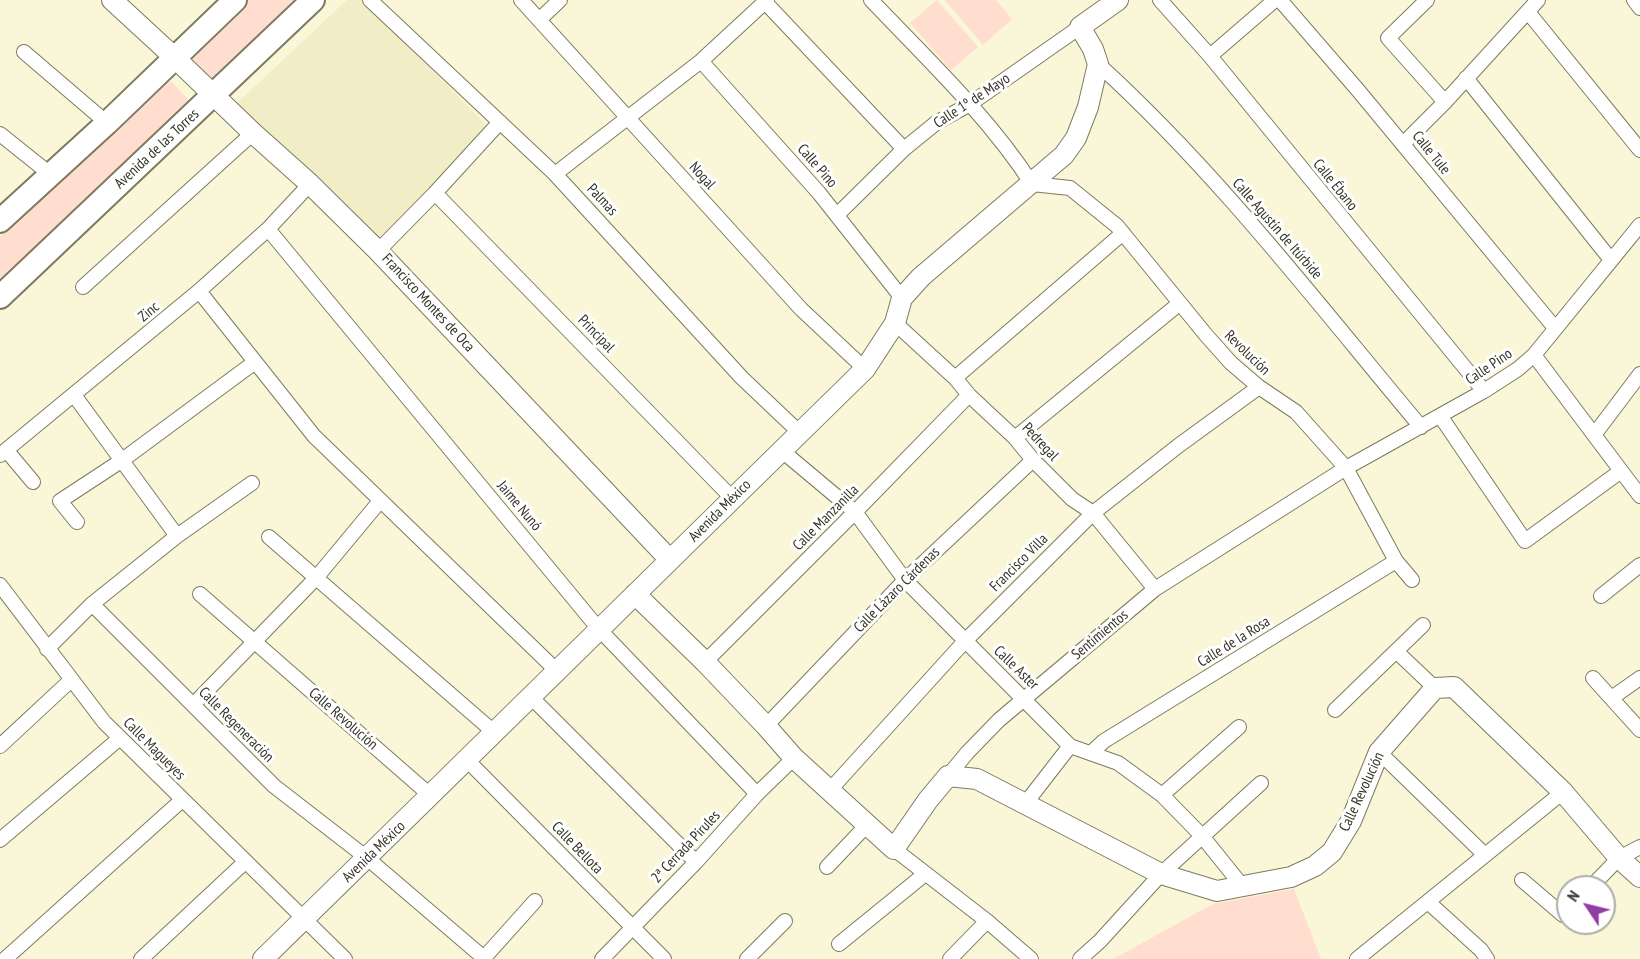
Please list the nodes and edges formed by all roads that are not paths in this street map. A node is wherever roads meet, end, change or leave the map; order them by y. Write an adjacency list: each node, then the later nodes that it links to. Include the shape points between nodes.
1 (112, 0): 21 (street, Francisco Montes de Oca)
2 (235, 0): 21 (main road)
3 (314, 0): 25 (main road, Avenida de las Torres)
4 (370, 0): 29 (street, Palmas)
5 (521, 0): 17 (street, Nogal)
6 (560, 0): 17 (street)
7 (871, 0): 27 (street)
8 (1118, 0): 18 (street, Calle 1º de Mayo)
9 (1160, 0): 20 (street, Calle Ébano)
10 (1278, 0): 20 (street); 33 (street, Calle Tule)
11 (1427, 0): 26 (street, via 1388,38)
12 (1539, 0): 16 (street)
13 (1634, 0): 15 (street)
14 (765, 1): 22 (street); 34 (street)
15 (1640, 8)
16 (1528, 12): 24 (street); 35 (street)
17 (539, 20): 28 (street, Nogal)
18 (1080, 27): 23 (street); 27 (street, Calle 1º de Mayo)
19 (24, 52): 30 (street)
20 (1210, 56): 61 (street, Calle Ébano)
21 (175, 58): 25 (street, Francisco Montes de Oca); 30 (main road)
22 (701, 60): 28 (street); 41 (street, Calle Pino)
23 (1098, 64): 39 (street, Avenida México, via 1077,138); 65 (street, Calle Agustín de Itúrbide, via 1251,221)
24 (1466, 78): 26 (street); 47 (street)
25 (214, 95): 31 (street, Francisco Montes de Oca); 50 (main road, Avenida de las Torres)
26 (1445, 102): 33 (street)
27 (970, 104): 34 (street, Calle 1º de Mayo, via 936,123); 39 (street)
28 (627, 117): 37 (street); 57 (street, Nogal, via 801,309)
29 (500, 122): 37 (street, Palmas); 40 (street)
30 (107, 123): 36 (main road)
31 (253, 133): 38 (street, Francisco Montes de Oca); 48 (street)
32 (0, 134): 36 (street)
33 (1403, 144): 54 (street, Calle Tule)
34 (904, 149): 41 (street, Calle 1º de Mayo)
35 (1640, 150)
36 (50, 174): 42 (main road)
37 (555, 174): 66 (street, Palmas, via 741,378)
38 (310, 184): 44 (street, Zinc); 46 (street, Francisco Montes de Oca)
39 (1032, 184): 45 (street, Revolución, via 1070,188); 51 (street, Avenida México, via 921,277)
40 (435, 193): 46 (street); 78 (street, Principal)
41 (837, 215): 51 (street, Calle Pino)
42 (0, 221)
43 (1640, 225): 47 (street, Calle Pino)
44 (268, 229): 49 (street, Zinc); 98 (street, Jaime Nunó)
45 (1123, 233): 52 (street, Revolución); 59 (street)
46 (378, 251): 85 (street, Francisco Montes de Oca)
47 (1611, 260): 54 (street, Calle Pino)
48 (83, 287)
49 (199, 291): 56 (street); 63 (street, Zinc)
50 (0, 297)
51 (902, 298): 53 (street, Avenida México)
52 (1180, 303): 60 (street, Revolución, via 1212,342); 68 (street)
53 (895, 323): 57 (street, Avenida México); 59 (street, Pedregal)
54 (1555, 328): 55 (street, Calle Pino)
55 (1534, 355): 61 (street, Calle Pino); 67 (street)
56 (255, 362): 72 (street); 79 (street, via 314,436)
57 (865, 369): 66 (street, Avenida México)
58 (1640, 374): 67 (street)
59 (955, 378): 62 (street, Pedregal)
60 (1259, 387): 73 (street, Revolución, via 1296,412); 81 (street, Francisco Villa)
61 (1484, 391): 64 (street, Calle Pino)
62 (969, 394): 68 (street, Pedregal); 80 (street, Calle Manzanilla)
63 (74, 396): 70 (street, Zinc); 72 (street)
64 (1441, 417): 65 (street, Calle Pino); 74 (street, via 1525,541)
65 (1420, 427): 73 (street, Calle Pino)
66 (799, 432): 69 (street, Avenida México)
67 (1594, 435): 74 (street)
68 (1015, 438): 71 (street, Pedregal)
69 (781, 450): 78 (street, Avenida México); 80 (street, Calle Aster)
70 (3, 453): 75 (street)
71 (1033, 460): 81 (street, Pedregal, via 1072,499); 89 (street, Calle Lázaro Cárdenas)
72 (121, 461): 82 (street, via 60,501); 83 (street)
73 (1346, 468): 86 (street, Revolución); 92 (street, Sentimientos)
74 (1621, 471): 77 (street)
75 (33, 482)
76 (252, 483): 83 (street)
77 (1640, 496)
78 (733, 499): 85 (street, Avenida México)
79 (380, 501): 88 (street); 104 (street)
80 (855, 512): 89 (street, Calle Aster); 103 (street, Calle Manzanilla)
81 (1093, 513): 92 (street, Pedregal); 99 (street, Francisco Villa)
82 (77, 522)
83 (177, 536): 96 (street)
84 (269, 537): 88 (street)
85 (670, 560): 94 (street, Avenida México)
86 (1396, 561): 90 (street, Revolución); 122 (street, Calle de la Rosa, via 1104,741)
87 (1640, 565): 95 (street)
88 (316, 578): 100 (street); 117 (street)
89 (905, 580): 99 (street, Calle Aster); 114 (street, Calle Lázaro Cárdenas)
90 (1412, 580)
91 (0, 585): 101 (street, Calle Magueyes)
92 (1155, 590): 110 (street, Sentimientos)
93 (200, 594): 100 (street, Calle Revolución)
94 (635, 594): 98 (street, Avenida México); 103 (street)
95 (1601, 596)
96 (92, 604): 101 (street); 112 (street, Calle Regeneración)
97 (1423, 625): 102 (street)
98 (598, 628): 104 (street, Avenida México); 129 (street, Jaime Nunó)
99 (965, 640): 110 (street, Calle Aster); 127 (street, Francisco Villa)
100 (254, 642): 112 (street); 131 (street, Calle Revolución)
101 (47, 649): 107 (street, Calle Magueyes)
102 (1397, 652): 108 (street); 113 (street)
103 (705, 662): 114 (street)
104 (557, 671): 109 (street, Avenida México)
105 (1593, 678): 111 (street)
106 (1640, 678): 111 (street)
107 (71, 680): 118 (street, Calle Magueyes); 119 (street)
108 (1435, 688): 121 (street, Calle Revolución); 128 (street, via 1454,687)
109 (530, 696): 117 (street, Avenida México); 143 (street)
110 (1024, 698): 120 (street, Calle Aster); 125 (street, Sentimientos)
111 (1612, 698): 116 (street)
112 (193, 705): 140 (street, Calle Regeneración, via 274,786)
113 (1335, 710)
114 (766, 726): 123 (street)
115 (1239, 727): 130 (street)
116 (1640, 730)
117 (495, 733): 124 (street, Avenida México)
118 (120, 738): 132 (street, Calle Magueyes); 136 (street)
119 (0, 746)
120 (1070, 746): 122 (street, Calle Aster); 133 (street)
121 (1378, 752): 139 (street); 150 (street, Calle Revolución, via 1352,821 1332,852 1292,877)
122 (1091, 753): 130 (street, Calle Aster, via 1118,763)
123 (794, 758): 127 (street); 129 (street, 2ª Cerrada Pirules)
124 (467, 760): 131 (street, Avenida México); 157 (street, Calle Bellota)
125 (948, 776): 133 (street, Calle Revolución, via 977,779); 138 (street, Sentimientos)
126 (1261, 783): 135 (street)
127 (829, 791): 134 (street)
128 (1563, 792): 139 (street); 141 (street)
129 (757, 794): 143 (street, 2ª Cerrada Pirules)
130 (1162, 795): 135 (street, Calle Aster)
131 (431, 796): 140 (street, Avenida México)
132 (182, 800): 142 (street, Calle Magueyes); 160 (street)
133 (1025, 804): 146 (street, Calle Revolución)
134 (866, 826): 138 (street); 144 (street)
135 (1202, 836): 146 (street); 150 (street, Calle Aster)
136 (0, 840)
137 (1640, 847): 141 (street)
138 (894, 849): 145 (street)
139 (1485, 855): 152 (street)
140 (367, 858): 154 (street, Avenida México); 159 (street, Calle Regeneración)
141 (1619, 858): 147 (street); 148 (street)
142 (245, 862): 154 (street, Calle Magueyes); 161 (street)
143 (696, 862): 157 (street, 2ª Cerrada Pirules)
144 (827, 867)
145 (925, 874): 156 (street); 158 (street)
146 (1161, 874): 150 (street, Calle Revolución, via 1217,891); 169 (street)
147 (1603, 875)
148 (1640, 877)
149 (1522, 880): 153 (street)
150 (1243, 888)
151 (536, 901): 159 (street)
152 (1428, 902): 170 (street); 171 (street)
153 (1556, 909)
154 (304, 920): 162 (street, Avenida México); 163 (street, Calle Magueyes)
155 (785, 921): 166 (street)
156 (987, 921): 167 (street); 168 (street)
157 (632, 928): 164 (street, 2ª Cerrada Pirules); 165 (street, Calle Bellota)
158 (839, 944)
159 (483, 958)
160 (6, 959)
161 (141, 959)
162 (263, 959)
163 (345, 959)
164 (602, 959)
165 (664, 959)
166 (747, 959)
167 (950, 959)
168 (1031, 959)
169 (1080, 959)
170 (1357, 959)
171 (1487, 959)

